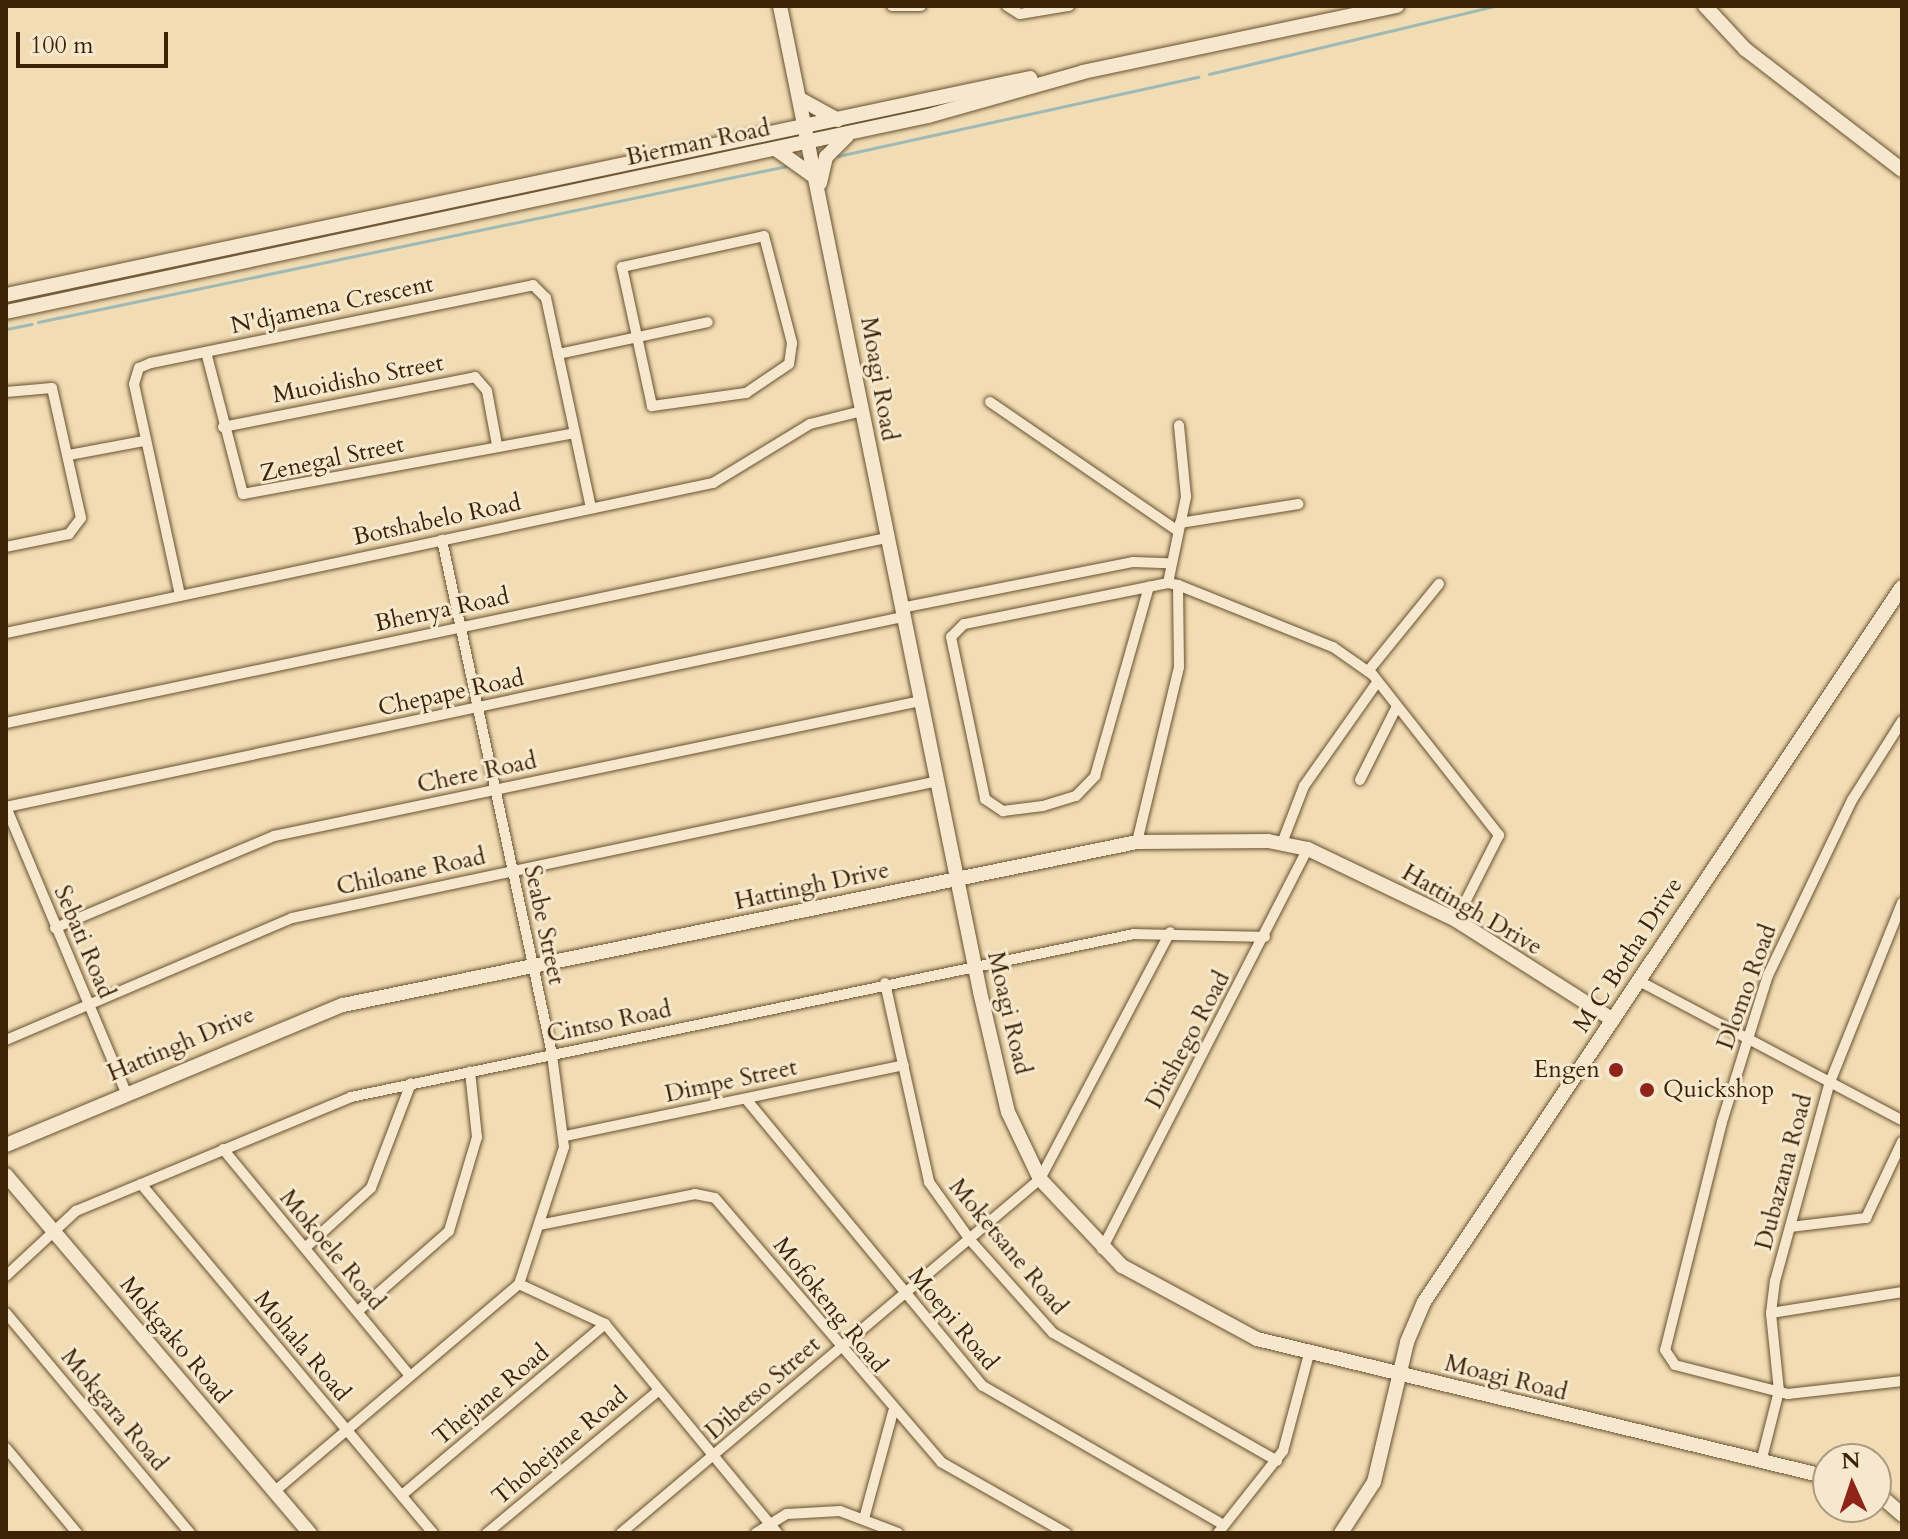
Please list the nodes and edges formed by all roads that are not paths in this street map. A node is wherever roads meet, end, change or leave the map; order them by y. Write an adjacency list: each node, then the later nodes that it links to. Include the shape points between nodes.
1 (780, 6): 9 (street, Moagi Road)
2 (892, 6): 3 (street)
3 (921, 6)
4 (1007, 6): 5 (street, via 1020,14)
5 (1069, 6)
6 (1367, 6): 10 (street, Bierman Road)
7 (1397, 6): 12 (street, Bierman Road, via 1083,72)
8 (1705, 6): 15 (street, via 1745,49)
9 (802, 100): 10 (street); 11 (street, Moagi Road)
10 (838, 120): 11 (street, Bierman Road)
11 (808, 126): 13 (street, Moagi Road); 17 (street, Bierman Road)
12 (851, 133): 13 (street, Bierman Road); 16 (street, via 826,157)
13 (812, 142): 14 (street, Bierman Road); 16 (street, Moagi Road)
14 (777, 150): 16 (street); 18 (street, Bierman Road)
15 (1902, 170)
16 (820, 181): 25 (street, Moagi Road)
17 (6, 295)
18 (6, 312)
19 (708, 322): 20 (street)
20 (635, 338): 20 (street, via 625,263 729,239 768,239 793,350 783,369 746,393 657,409 646,392); 22 (street)
21 (206, 352): 22 (street, N'djamena Crescent, via 526,285 546,298); 27 (street, Zenegal Street); 29 (street, N'djamena Crescent, via 136,373)
22 (558, 354): 28 (street, N'djamena Crescent)
23 (6, 392): 31 (street, via 52,388)
24 (990, 402): 34 (street)
25 (862, 411): 33 (street, Botshabelo Road, via 810,424 713,483); 35 (street, Moagi Road)
26 (1179, 425): 34 (street, via 1186,497)
27 (223, 427): 30 (street, Zenegal Street, via 234,482 248,496); 30 (street, Muoidisho Street, via 475,377 487,391)
28 (574, 433): 30 (street, Zenegal Street); 33 (street, N'djamena Crescent)
29 (144, 441): 31 (street); 43 (street, N'djamena Crescent)
30 (497, 445)
31 (69, 455): 37 (street, via 78,528)
32 (1298, 504): 34 (street)
33 (591, 508): 36 (street, Botshabelo Road)
34 (1179, 527): 38 (street)
35 (886, 538): 44 (street, Moagi Road); 45 (street, Bhenya Road)
36 (442, 540): 43 (street, Botshabelo Road); 45 (street, Seabe Street)
37 (6, 547)
38 (1169, 563): 39 (street); 44 (street, Chepape Road, via 1133,562)
39 (1173, 584): 41 (street); 47 (street, via 1333,647); 58 (street, via 1179,667)
40 (1439, 584): 47 (street)
41 (1149, 587): 41 (street, via 954,631 964,724 989,805 1043,806 1090,784)
42 (1902, 587): 70 (street, M C Botha Drive)
43 (180, 595): 46 (street, Botshabelo Road)
44 (902, 612): 49 (street, Moagi Road); 50 (street, Chepape Road)
45 (461, 626): 50 (street, Seabe Street); 53 (street, Bhenya Road)
46 (6, 633)
47 (1369, 670): 48 (street)
48 (1378, 681): 51 (street); 59 (street, via 1304,786)
49 (921, 701): 55 (street, Moagi Road); 56 (street, Chere Road)
50 (478, 708): 56 (street, Seabe Street); 57 (street, Chepape Road)
51 (1396, 708): 54 (street); 64 (street, via 1499,835)
52 (1902, 721): 74 (street, Dlomo Road, via 1835,832)
53 (6, 723)
54 (1360, 780)
55 (938, 781): 61 (street, Chiloane Road); 62 (street, Moagi Road)
56 (495, 790): 61 (street, Seabe Street); 65 (street, Chere Road, via 274,836)
57 (6, 807): 65 (street, Sebati Road)
58 (1137, 842): 59 (street, Hattingh Drive); 62 (street, Hattingh Drive)
59 (1282, 843): 60 (street, Hattingh Drive)
60 (1308, 849): 64 (street, Hattingh Drive); 67 (street, Ditshego Road)
61 (512, 870): 69 (street, Seabe Street); 72 (street, Chiloane Road, via 292,918)
62 (956, 876): 68 (street, Moagi Road); 69 (street, Hattingh Drive)
63 (1902, 903): 79 (street, Dubazana Road)
64 (1456, 920): 73 (street, Hattingh Drive)
65 (55, 928): 72 (street, Sebati Road)
66 (1170, 932): 67 (street, Cintso Road); 68 (street, Cintso Road); 89 (street)
67 (1265, 937): 96 (street, Ditshego Road)
68 (975, 964): 71 (street, Cintso Road); 89 (street, Moagi Road, via 1008,1112)
69 (532, 967): 76 (street, Seabe Street); 81 (street, Hattingh Drive, via 318,1012)
70 (1639, 981): 73 (street, M C Botha Drive); 74 (street)
71 (885, 983): 76 (street, Cintso Road); 77 (street, Moketsane Road)
72 (89, 1004): 75 (street, Chiloane Road); 81 (street, Sebati Road)
73 (1613, 1020): 107 (street, M C Botha Drive, via 1444,1269 1414,1323)
74 (1748, 1036): 79 (street); 111 (street, Dlomo Road, via 1666,1355 1675,1365)
75 (6, 1040)
76 (552, 1054): 78 (street, Cintso Road); 84 (street, Seabe Street)
77 (904, 1065): 82 (street, Dimpe Street); 94 (street, Moketsane Road, via 929,1182)
78 (470, 1071): 80 (street, Cintso Road); 101 (street, via 477,1137 449,1231)
79 (1830, 1082): 83 (street); 92 (street, Dubazana Road)
80 (411, 1083): 87 (street, Cintso Road, via 324,1106); 95 (street, via 371,1188)
81 (126, 1092): 86 (street, Hattingh Drive)
82 (746, 1099): 84 (street, Dimpe Street); 100 (street, Moepi Road)
83 (1902, 1120)
84 (565, 1136): 91 (street, Seabe Street)
85 (1902, 1142): 92 (street, via 1866,1218)
86 (6, 1145)
87 (223, 1149): 90 (street, Cintso Road); 95 (street, Mokoele Road)
88 (6, 1175): 93 (street, Mokgako Road)
89 (1040, 1179): 94 (street, Dibetso Street); 96 (street, Moagi Road)
90 (141, 1184): 93 (street, Cintso Road); 113 (street, Mohala Road)
91 (539, 1225): 98 (street, Seabe Street); 105 (street, Mofokeng Road, via 710,1196)
92 (1790, 1227): 103 (street, Dubazana Road)
93 (52, 1228): 97 (street, Cintso Road); 119 (street, Mokgako Road)
94 (971, 1241): 100 (street, Dibetso Street); 116 (street, Moketsane Road, via 1053,1333)
95 (305, 1248): 101 (street, Mokoele Road)
96 (1102, 1249): 106 (street, Moagi Road, via 1199,1312)
97 (6, 1276)
98 (519, 1284): 104 (street); 108 (street)
99 (1902, 1292): 103 (street)
100 (906, 1296): 105 (street, Dibetso Street); 123 (street, Moepi Road, via 992,1394)
101 (358, 1311): 108 (street, Mokoele Road)
102 (6, 1313): 125 (street, Mokgara Road)
103 (1771, 1313): 111 (street, Dubazana Road)
104 (605, 1324): 110 (street); 120 (street, Thejane Road)
105 (840, 1348): 112 (street, Mofokeng Road); 115 (street, Dibetso Street)
106 (1309, 1354): 107 (street, Moagi Road); 116 (street)
107 (1399, 1373): 117 (street, Moagi Road); 134 (street, M C Botha Drive, via 1374,1482)
108 (410, 1376): 113 (street)
109 (1902, 1381): 111 (street)
110 (658, 1391): 115 (street); 128 (street, Thobejane Road)
111 (1779, 1391): 117 (street, Dubazana Road)
112 (893, 1412): 121 (street); 133 (street, Mofokeng Road, via 945,1465)
113 (346, 1431): 119 (street); 120 (street, Mohala Road)
114 (6, 1448): 124 (street)
115 (713, 1458): 122 (street); 129 (street, Dibetso Street)
116 (1277, 1461): 123 (street)
117 (1761, 1462): 118 (street, Moagi Road)
118 (1812, 1473)
119 (275, 1491): 126 (street, Mokgako Road)
120 (402, 1495): 127 (street, Mohala Road)
121 (865, 1515): 122 (street, via 796,1513); 132 (street)
122 (769, 1523): 130 (street); 131 (street)
123 (1221, 1529)
124 (77, 1533)
125 (190, 1533)
126 (310, 1533)
127 (433, 1533)
128 (487, 1533)
129 (621, 1533)
130 (756, 1533)
131 (777, 1533)
132 (898, 1533)
133 (1066, 1533)
134 (1341, 1533)

